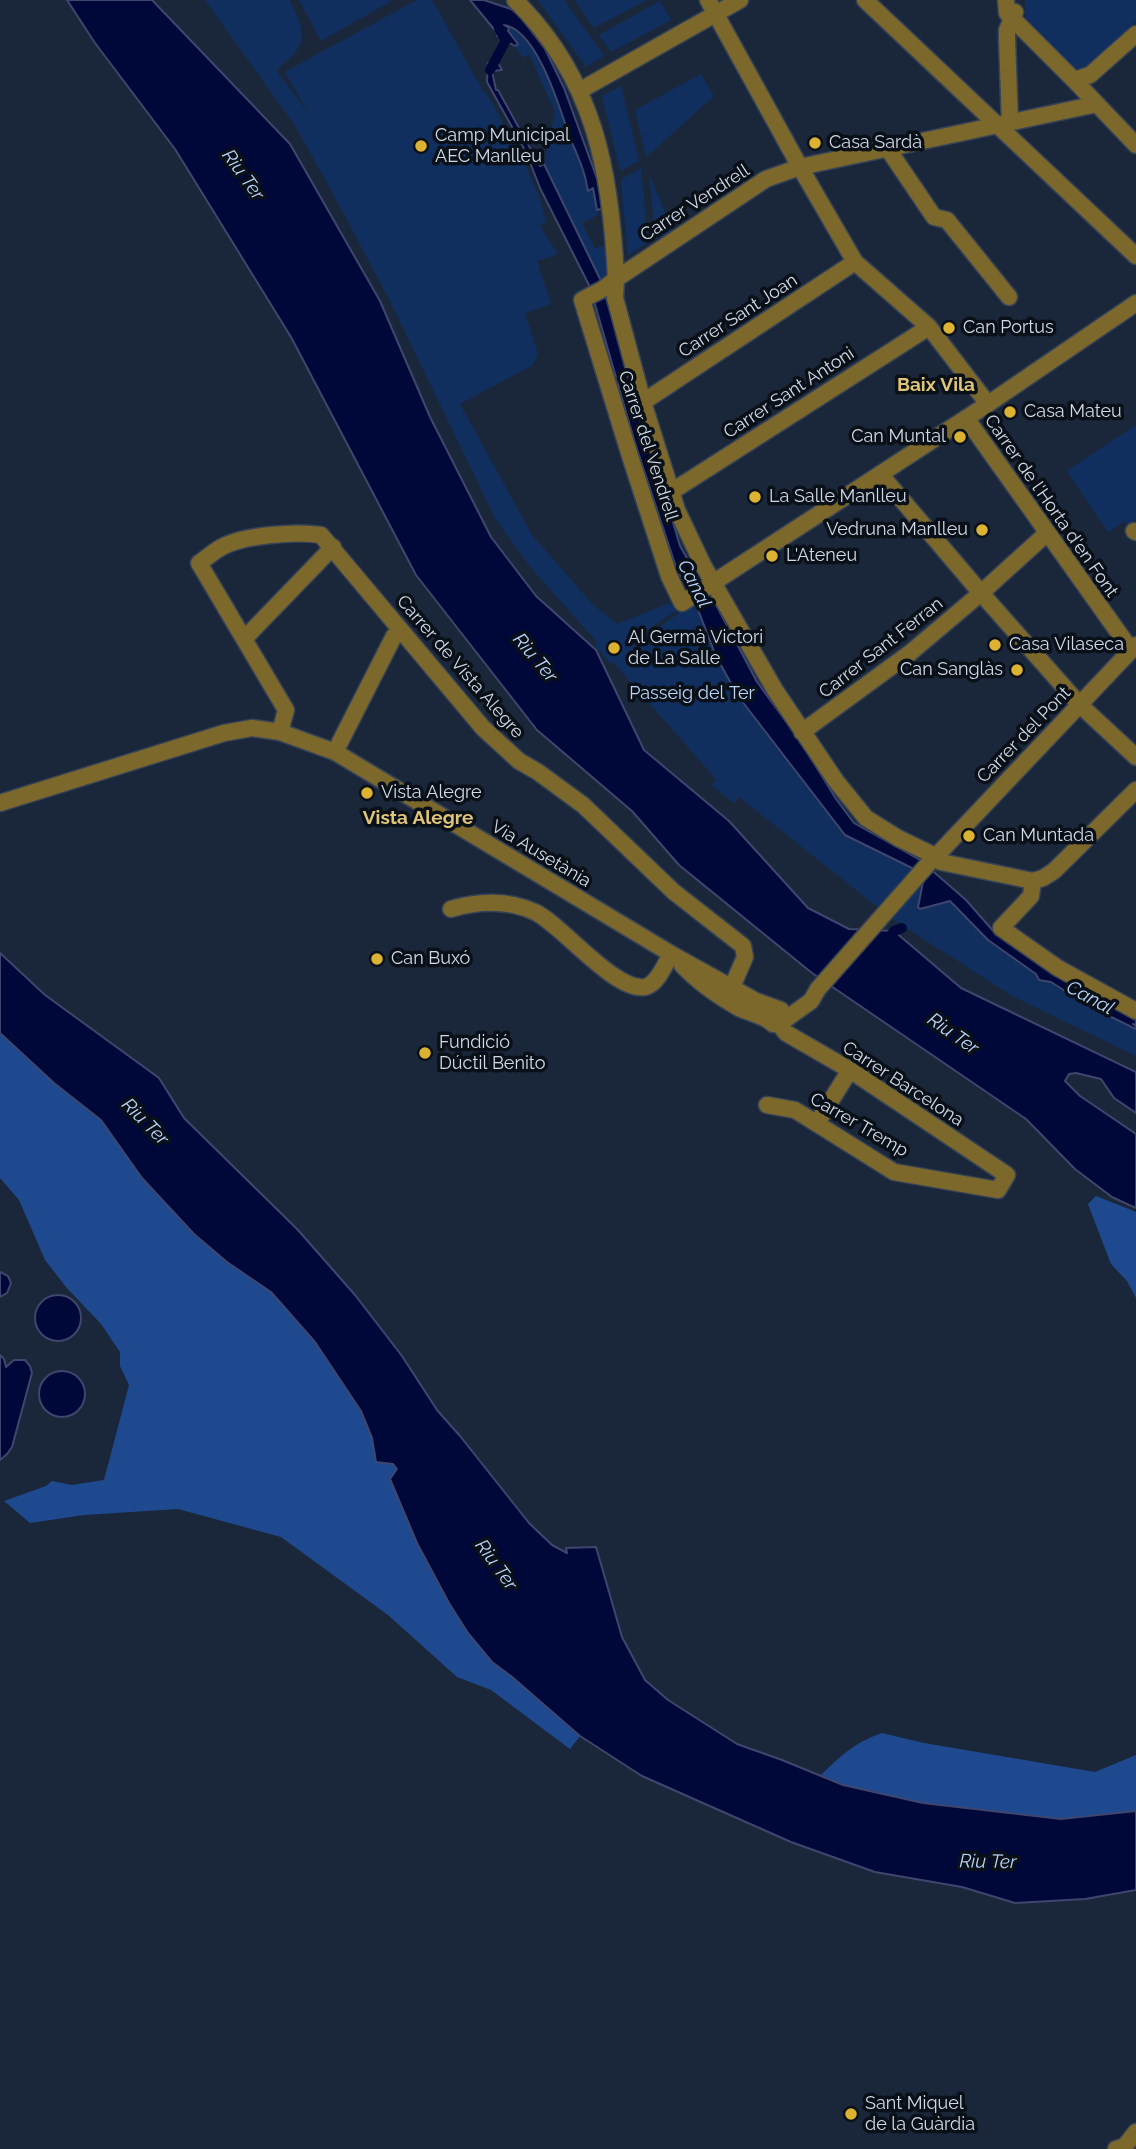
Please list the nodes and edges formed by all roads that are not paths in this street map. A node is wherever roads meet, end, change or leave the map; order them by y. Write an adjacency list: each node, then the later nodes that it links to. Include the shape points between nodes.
1 (515, 0): 10 (street, via 546,36)
2 (740, 0): 6 (street)
3 (865, 0): 12 (street)
4 (1006, 0): 7 (street)
5 (1016, 0): 7 (street)
6 (712, 7): 10 (street); 15 (street)
7 (1012, 18): 9 (street); 12 (street)
8 (1136, 34): 9 (street)
9 (1082, 78): 11 (street)
10 (579, 91): 19 (street, via 593,122 609,194)
11 (1097, 104): 12 (street); 13 (street)
12 (1003, 125): 14 (street); 16 (street)
13 (1136, 145)
14 (888, 149): 15 (street); 20 (street, via 934,217 947,220)
15 (800, 167): 18 (street); 19 (street, Carrer Vendrell, via 766,179)
16 (1130, 245): 17 (street)
17 (1136, 257)
18 (855, 262): 22 (street); 23 (street, Carrer Sant Joan)
19 (604, 287): 23 (street, via 615,298); 30 (street, Carrer del Vendrell, via 582,300 669,576 682,603)
20 (1009, 297)
21 (1136, 303): 24 (street)
22 (929, 327): 24 (street); 27 (street, Carrer Sant Antoni)
23 (643, 402): 27 (street)
24 (988, 404): 25 (street)
25 (966, 418): 26 (street); 28 (street, Carrer de l'Horta d'en Font)
26 (880, 474): 30 (street); 31 (street)
27 (671, 492): 30 (street)
28 (1046, 534): 31 (street, Carrer Sant Ferran); 34 (street, Carrer de l'Horta d'en Font)
29 (333, 547): 33 (street); 33 (street, Carrer de Vista Alegre, via 314,534 244,538 200,563); 46 (street, Carrer de Vista Alegre, via 483,728 519,761 583,805 674,892 743,946 746,957)
30 (703, 590): 37 (street)
31 (981, 593): 35 (street); 37 (street, Carrer Sant Ferran, via 910,653)
32 (394, 636): 38 (street)
33 (244, 639): 36 (street, via 286,710)
34 (1133, 648): 35 (street, Carrer del Pont)
35 (1080, 705): 39 (street); 42 (street, Carrer del Pont)
36 (280, 732): 38 (street, Via Ausetània); 41 (street, Via Ausetània, via 251,728 224,733)
37 (802, 732): 42 (street, via 866,818)
38 (335, 752): 45 (street, Via Ausetània)
39 (1136, 757)
40 (1136, 790): 43 (street, via 1054,872)
41 (0, 803)
42 (934, 859): 43 (street); 48 (street, Carrer del Pont, via 815,997 806,1006)
43 (1033, 881): 47 (street, via 1031,896 1001,928 1058,968)
44 (450, 909): 45 (street, via 498,902 536,912 610,973 634,986 654,981)
45 (672, 954): 46 (street, Via Ausetània); 48 (street, Via Ausetània, via 694,978 740,1008)
46 (732, 987): 48 (street, Via Ausetània)
47 (1136, 1011)
48 (777, 1016): 49 (street, Carrer Barcelona, via 786,1033)
49 (850, 1070): 51 (street); 52 (street, Carrer Barcelona)
50 (766, 1105): 51 (street, Carrer Tremp, via 794,1110)
51 (817, 1123): 52 (street, Carrer Tremp, via 894,1172 998,1190)
52 (1007, 1175)
53 (1136, 2132): 54 (street, via 1125,2146)
54 (1116, 2149)

